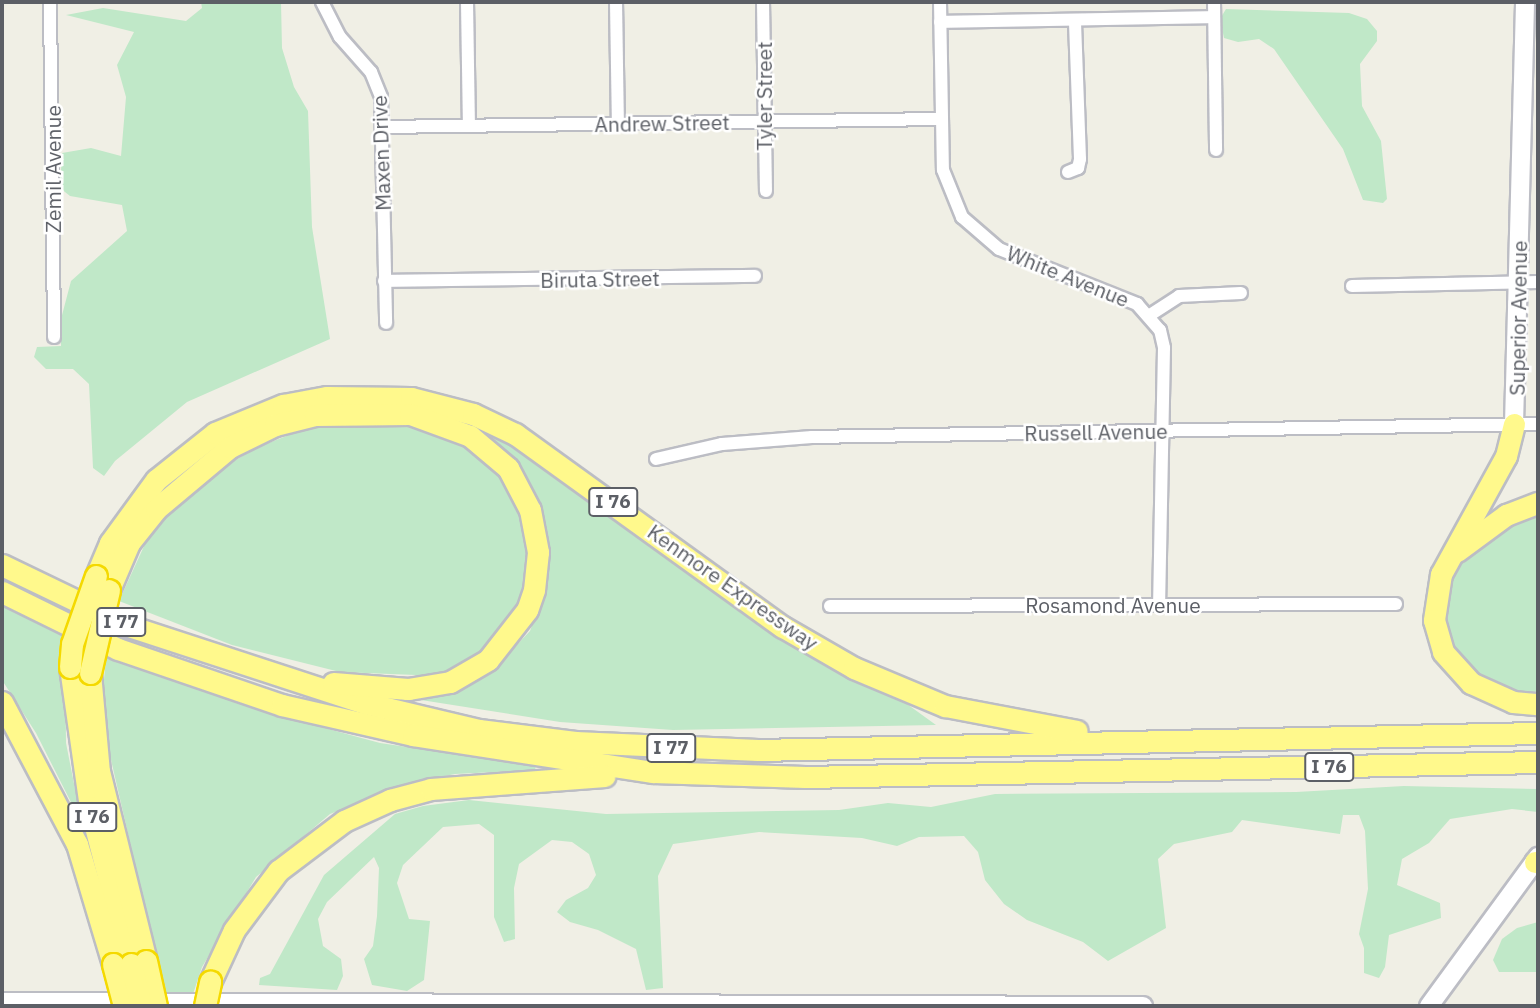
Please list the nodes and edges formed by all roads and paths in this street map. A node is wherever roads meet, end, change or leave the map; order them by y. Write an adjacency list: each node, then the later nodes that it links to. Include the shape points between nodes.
1 (50, 2): 28 (street, Zemil Avenue)
2 (322, 2): 16 (street, Maxen Drive, via 340,37 372,72 381,97)
3 (467, 2): 15 (street)
4 (616, 2): 14 (street)
5 (763, 2): 13 (street, Tyler Street)
6 (940, 2): 11 (street, White Avenue)
7 (1214, 2): 9 (street)
8 (1525, 2): 23 (street, Superior Avenue)
9 (1214, 17): 10 (street); 17 (street)
10 (1075, 20): 11 (street); 18 (street, via 1080,159 1079,168)
11 (940, 22): 12 (street, White Avenue)
12 (941, 119): 13 (street, Andrew Street); 26 (street, White Avenue, via 946,182 967,224 999,249 1137,304)
13 (765, 121): 14 (street, Andrew Street); 19 (street, Tyler Street)
14 (618, 124): 15 (street, Andrew Street)
15 (469, 126): 16 (street, Andrew Street)
16 (382, 127): 21 (street, Maxen Drive)
17 (1216, 150)
18 (1068, 172)
19 (766, 191)
20 (755, 276): 21 (street, Biruta Street)
21 (384, 281): 27 (street, Maxen Drive)
22 (1538, 282): 23 (street)
23 (1519, 283): 24 (street); 29 (street, Superior Avenue)
24 (1352, 286)
25 (1241, 293): 26 (street, via 1179,296)
26 (1150, 315): 31 (street, White Avenue, via 1164,348)
27 (386, 323)
28 (54, 337)
29 (1514, 424): 30 (street, Russell Avenue); 31 (street, Russell Avenue); 34 (highway, via 1506,456)
30 (1538, 424)
31 (1162, 430): 32 (street, Russell Avenue, via 812,437 722,444); 39 (street, White Avenue)
32 (656, 459)
33 (1538, 503): 34 (highway, via 1496,521)
34 (1450, 557): 43 (highway, via 1434,605 1444,652 1479,689 1513,702)
35 (2, 565): 41 (highway, I 77, via 129,626)
36 (103, 583): 41 (highway, via 129,543 192,475 230,447 275,425 315,415 410,414 446,424 493,453 521,487 535,530 534,590 504,643 472,673 408,689 344,686); 45 (highway, Kenmore Expressway / I 76, via 110,543 156,480 215,433 283,405 327,397 411,398 473,414 515,434 783,627 888,684 945,706 1044,728); 49 (highway, I 76, bridge, via 72,644 80,670 90,807)
37 (2, 592): 47 (highway, I 77, via 117,649 282,705 413,735)
38 (1396, 604): 39 (street, Rosamond Avenue)
39 (1159, 605): 40 (street, Rosamond Avenue)
40 (830, 606)
41 (182, 643): 45 (highway, I 77, via 365,704 479,730 575,742 758,750)
42 (2, 702): 49 (highway, via 77,844)
43 (1538, 704)
44 (1538, 733): 45 (highway, I 76)
45 (1173, 740)
46 (1538, 762): 47 (highway, I 76, via 805,777)
47 (653, 772): 54 (highway, I 76, bridge, via 451,786 410,794 357,814 310,842 278,871 234,930)
48 (1537, 861): 56 (street)
49 (130, 963): 51 (highway, bridge); 52 (highway, I 76, bridge); 53 (highway, bridge)
50 (2, 1002): 55 (street)
51 (124, 1006)
52 (141, 1006)
53 (156, 1006)
54 (205, 1006)
55 (1143, 1006)
56 (1429, 1006)

